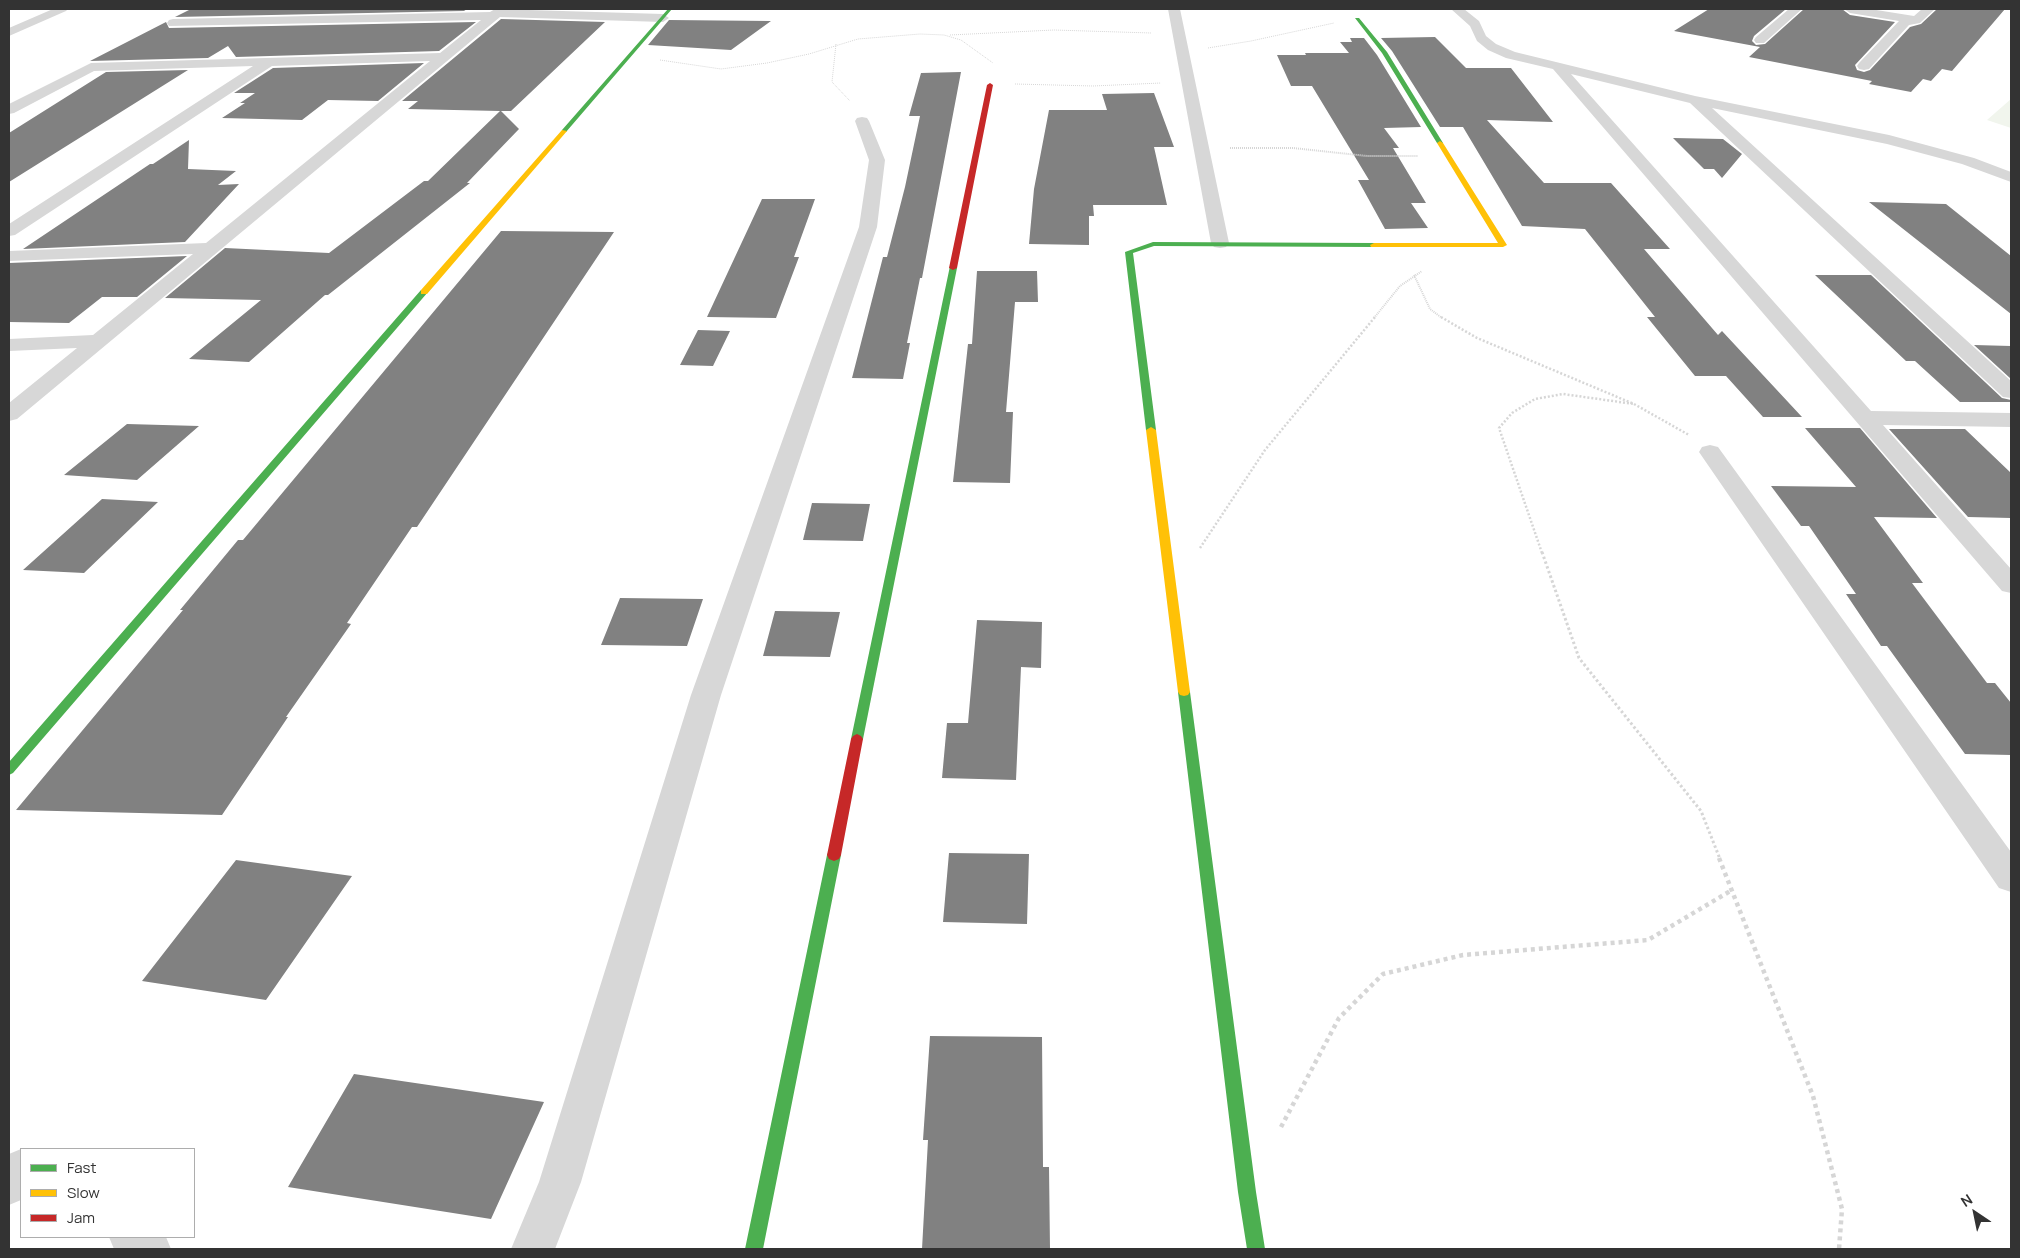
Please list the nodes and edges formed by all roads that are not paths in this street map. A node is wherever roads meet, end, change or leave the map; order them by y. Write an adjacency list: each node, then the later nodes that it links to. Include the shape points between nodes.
1 (62, 9): 12 (street)
2 (1174, 9): 24 (street)
3 (1457, 9): 16 (street, via 1475,24 1481,38 1492,47)
4 (1796, 9): 13 (street)
5 (1850, 9): 10 (street)
6 (1929, 9): 10 (street)
7 (497, 12): 8 (street); 11 (street); 14 (street)
8 (666, 13): 35 (street)
9 (1357, 18): 24 (street, via 1384,52 1503,245)
10 (1916, 20): 17 (street, via 1905,22)
11 (173, 23)
12 (9, 32)
13 (1760, 40)
14 (443, 57): 15 (street); 25 (street)
15 (269, 62): 20 (street, via 91,67); 23 (street)
16 (1557, 66): 19 (street); 31 (street)
17 (1864, 66)
18 (990, 85): 44 (street)
19 (1695, 100): 22 (street, via 1889,140 1968,161); 29 (street)
20 (9, 110)
21 (862, 121): 43 (street, via 877,160 868,227 706,695 560,1182)
22 (2011, 177)
23 (9, 230)
24 (1220, 243): 45 (street, via 1153,244 1129,252)
25 (210, 248): 26 (street); 27 (street)
26 (9, 256)
27 (98, 341): 28 (street); 30 (street)
28 (9, 345)
29 (2011, 392)
30 (9, 414)
31 (1865, 418): 32 (street); 34 (street)
32 (2011, 420)
33 (1710, 452): 36 (street)
34 (2011, 586)
35 (9, 770)
36 (2011, 878)
37 (9, 1161): 38 (street)
38 (20, 1169)
39 (20, 1171): 40 (street)
40 (9, 1184)
41 (132, 1238): 42 (street)
42 (150, 1249)
43 (533, 1249)
44 (754, 1249)
45 (1256, 1249)

